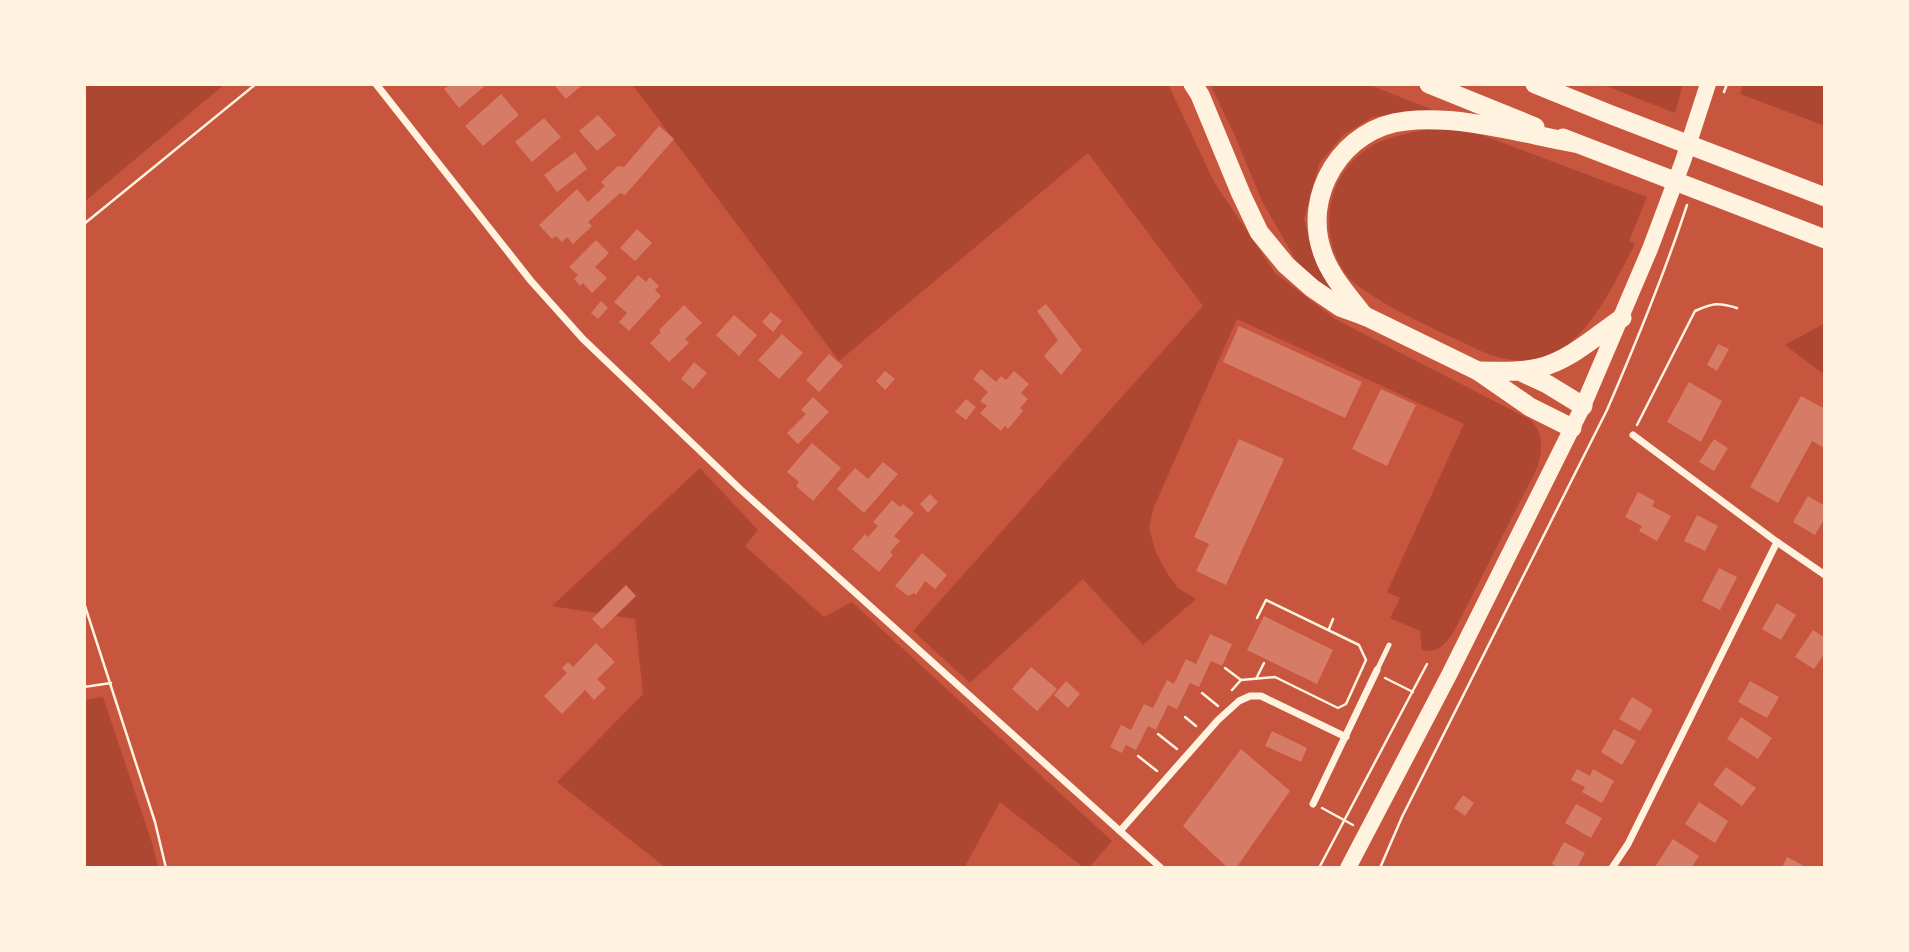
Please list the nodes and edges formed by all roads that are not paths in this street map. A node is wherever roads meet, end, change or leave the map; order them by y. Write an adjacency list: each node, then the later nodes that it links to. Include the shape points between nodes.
1 (376, 84): 24 (street, via 531,281 583,339 740,489)
2 (1193, 84): 11 (highway, via 1259,232 1312,288)
3 (1429, 84): 8 (highway)
4 (1535, 84): 7 (highway)
5 (1561, 84): 7 (highway)
6 (1708, 84): 12 (main road)
7 (1609, 114): 9 (highway)
8 (1574, 143): 10 (highway); 11 (highway, via 1433,120 1378,127 1357,141 1335,161 1323,183 1317,229 1331,272)
9 (1825, 197)
10 (1825, 239)
11 (1364, 316): 13 (highway)
12 (1622, 318): 14 (highway, via 1571,354); 15 (main road)
13 (1478, 371): 14 (highway); 16 (highway, via 1530,407)
14 (1519, 371): 15 (highway)
15 (1583, 406): 16 (main road)
16 (1572, 428): 26 (main road)
17 (1633, 435): 18 (street)
18 (1777, 542): 19 (street); 27 (street)
19 (1825, 575)
20 (1389, 646): 21 (lane)
21 (1376, 672): 22 (street)
22 (1346, 737): 23 (street); 24 (street, via 1261,696 1250,696 1218,720)
23 (1313, 804)
24 (1120, 831): 25 (street)
25 (1161, 868)
26 (1348, 868)
27 (1612, 868)

